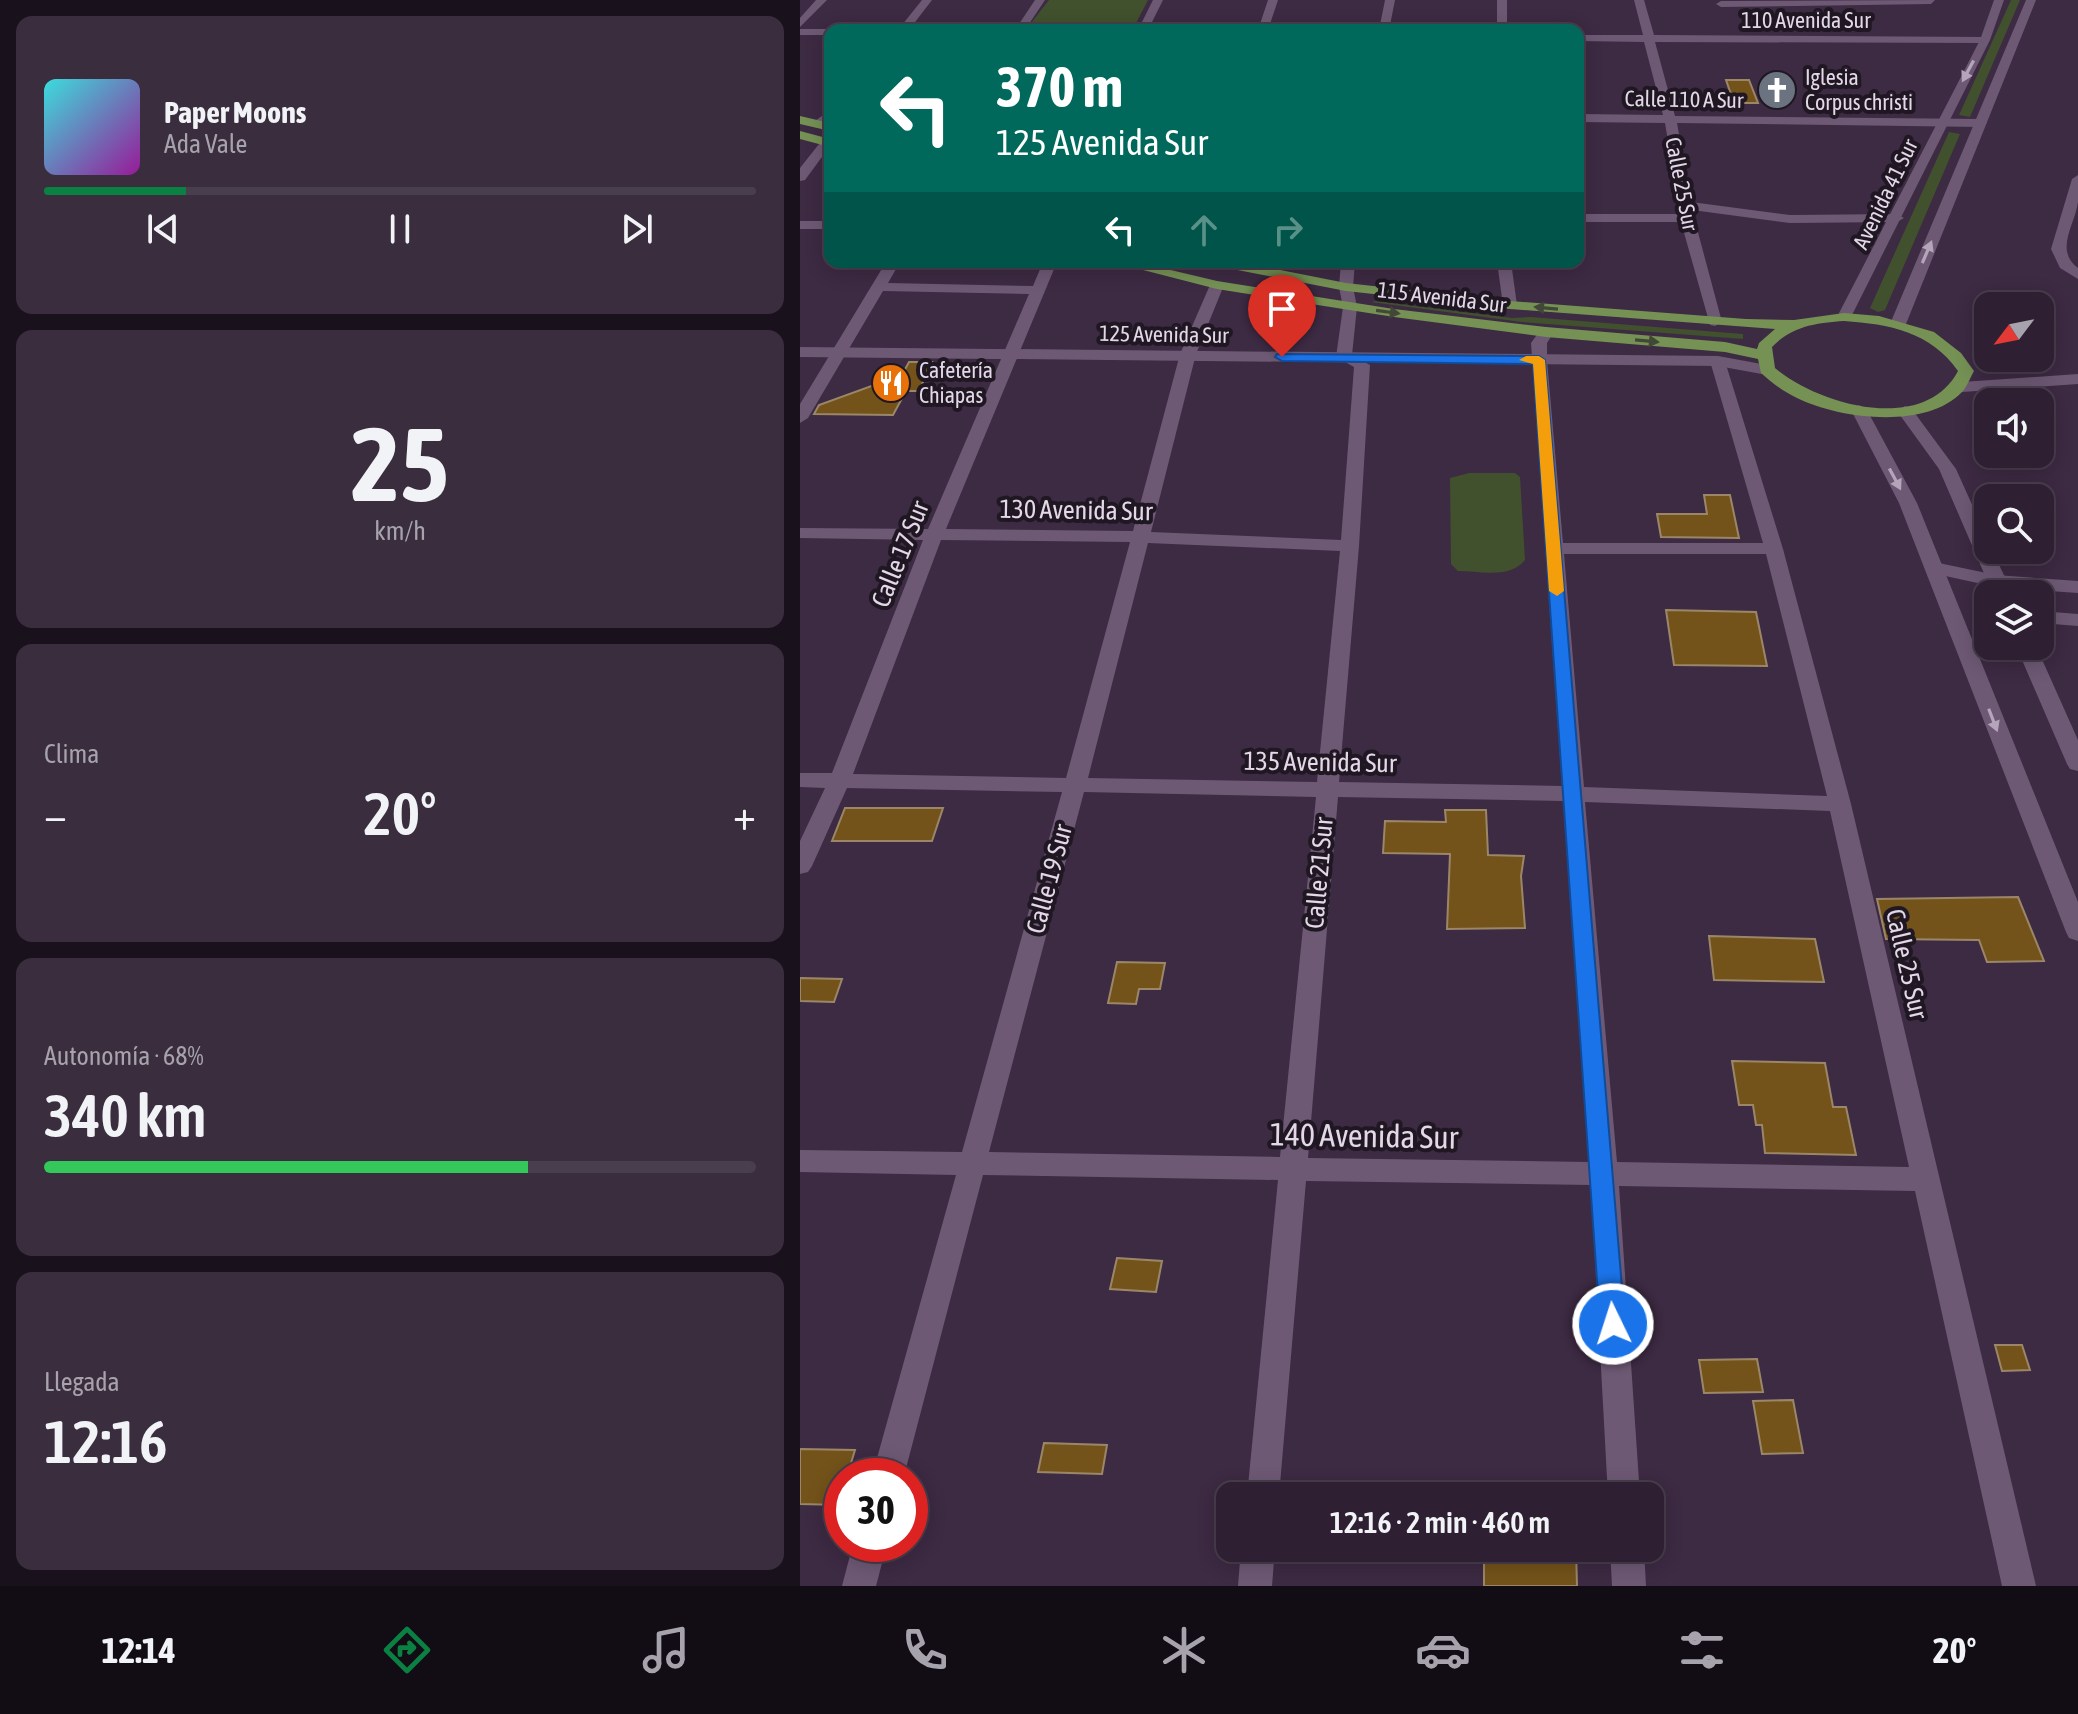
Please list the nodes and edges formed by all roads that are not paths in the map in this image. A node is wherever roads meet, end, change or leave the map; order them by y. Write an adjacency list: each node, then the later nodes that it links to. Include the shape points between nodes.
1 (807, 0): 15 (street)
2 (822, 0): 16 (street)
3 (927, 0): 17 (street)
4 (1040, 0): 18 (street)
5 (1158, 0): 19 (street)
6 (1273, 0): 20 (street)
7 (1390, 0): 21 (street)
8 (1502, 0): 22 (street)
9 (1639, 0): 26 (street, Calle 25 Sur)
10 (1999, 0): 27 (street, Avenida 41 Sur)
11 (2031, 0): 33 (street)
12 (1823, 1): 13 (street); 14 (street); 28 (street)
13 (1931, 1)
14 (1721, 4)
15 (800, 7)
16 (800, 24)
17 (908, 24)
18 (1024, 24)
19 (1146, 24)
20 (1265, 24)
21 (1385, 24)
22 (1502, 24)
23 (800, 32): 24 (street)
24 (824, 32)
25 (1584, 38): 26 (street, 110 Avenida Sur)
26 (1651, 39): 28 (street, 110 Avenida Sur); 30 (street, Calle 25 Sur)
27 (1985, 40): 28 (street, 110 Avenida Sur); 32 (street, Avenida 41 Sur, one-way to 32)
28 (1817, 41)
29 (1584, 118): 30 (street, Calle 110 A Sur)
30 (1670, 119): 32 (street, Calle 110 A Sur); 41 (street, Calle 25 Sur)
31 (800, 120): 34 (main road)
32 (1942, 122): 33 (street, Calle 110 A Sur); 43 (street, Avenida 41 Sur)
33 (1981, 123): 61 (street, one-way to 33)
34 (824, 125)
35 (800, 135): 36 (main road)
36 (824, 142)
37 (824, 148): 38 (street)
38 (800, 177)
39 (2078, 179): 40 (street)
40 (2075, 198): 52 (street, via 2058,249 2065,265)
41 (1685, 212): 42 (street); 43 (street, via 1802,221); 59 (street, Calle 25 Sur)
42 (1584, 218)
43 (1897, 218): 58 (street, Avenida 41 Sur)
44 (800, 225): 45 (street)
45 (824, 225)
46 (890, 268): 53 (street)
47 (1048, 268): 55 (street, Calle 17 Sur)
48 (1168, 268): 51 (main road, 115 Avenida Sur)
49 (1348, 268): 54 (street)
50 (1505, 268): 56 (street)
51 (1217, 274): 54 (main road, 115 Avenida Sur); 57 (main road, 115 Avenida Sur); 66 (street, Calle 19 Sur)
52 (2078, 275)
53 (879, 287): 55 (street); 64 (street)
54 (1346, 287): 56 (main road, 115 Avenida Sur); 57 (street)
55 (1040, 290): 65 (street, Calle 17 Sur)
56 (1510, 305): 59 (main road, 115 Avenida Sur, one-way to 56)
57 (1350, 307): 62 (main road, 115 Avenida Sur, one-way to 62); 67 (street)
58 (1844, 317): 60 (main road, 115 Avenida Sur); 61 (main road, 115 Avenida Sur)
59 (1715, 322): 60 (main road, 115 Avenida Sur)
60 (1791, 324): 70 (main road, via 1764,346)
61 (1898, 324): 72 (main road, 115 Avenida Sur, via 1937,338 1957,354 1966,371)
62 (1546, 332): 68 (street, via 1539,343); 70 (main road, 115 Avenida Sur, one-way to 70, via 1725,347)
63 (800, 352): 64 (street, 125 Avenida Sur)
64 (839, 353): 65 (street, 125 Avenida Sur); 75 (street)
65 (1012, 354): 66 (street, 125 Avenida Sur); 77 (street, Calle 17 Sur)
66 (1188, 356): 67 (street, 125 Avenida Sur); 78 (street, Calle 19 Sur)
67 (1344, 357): 68 (street, 125 Avenida Sur); 79 (street, Calle 21 Sur, via 1362,365)
68 (1539, 360): 69 (street, 125 Avenida Sur); 80 (street)
69 (1718, 361): 70 (street, 125 Avenida Sur); 81 (street, Calle 25 Sur)
70 (1765, 362): 73 (main road, via 1786,387 1810,399)
71 (2078, 379): 72 (street)
72 (1962, 387): 74 (main road, via 1947,399)
73 (1859, 410): 74 (main road); 82 (street, one-way to 82, via 1908,503)
74 (1905, 411): 84 (street, via 1947,469)
75 (800, 418)
76 (800, 533): 77 (street, 130 Avenida Sur)
77 (937, 534): 78 (street, 130 Avenida Sur); 92 (street, Calle 17 Sur)
78 (1141, 537): 79 (street, 130 Avenida Sur); 93 (street, Calle 19 Sur)
79 (1350, 546): 94 (street, Calle 21 Sur)
80 (1553, 548): 81 (street); 95 (street)
81 (1774, 549): 96 (street, Calle 25 Sur)
82 (1934, 568): 83 (street); 98 (street, one-way to 98)
83 (1974, 580)
84 (1996, 580)
85 (2054, 587): 86 (street)
86 (2078, 587)
87 (2054, 618): 88 (street)
88 (2078, 620)
89 (2032, 660): 90 (street)
90 (2078, 764)
91 (800, 780): 92 (street, 135 Avenida Sur)
92 (838, 781): 93 (street, 135 Avenida Sur); 97 (street, Calle 17 Sur)
93 (1075, 786): 94 (street, 135 Avenida Sur); 100 (street, Calle 19 Sur)
94 (1327, 789): 95 (street, 135 Avenida Sur); 101 (street, Calle 21 Sur)
95 (1572, 794): 96 (street, 135 Avenida Sur); 102 (street)
96 (1840, 804): 103 (street, Calle 25 Sur)
97 (800, 866)
98 (2078, 932)
99 (800, 1161): 100 (street, 140 Avenida Sur)
100 (971, 1164): 101 (street, 140 Avenida Sur); 104 (street, Calle 19 Sur)
101 (1292, 1169): 102 (street, 140 Avenida Sur); 105 (street, Calle 21 Sur)
102 (1604, 1176): 103 (street, 140 Avenida Sur); 106 (street)
103 (1926, 1179): 113 (street, Calle 25 Sur)
104 (893, 1458)
105 (1264, 1482)
106 (1623, 1482)
107 (865, 1562): 110 (street)
108 (1257, 1562): 111 (street)
109 (1628, 1562): 112 (street)
110 (859, 1586)
111 (1255, 1586)
112 (1629, 1586)
113 (2019, 1586)

